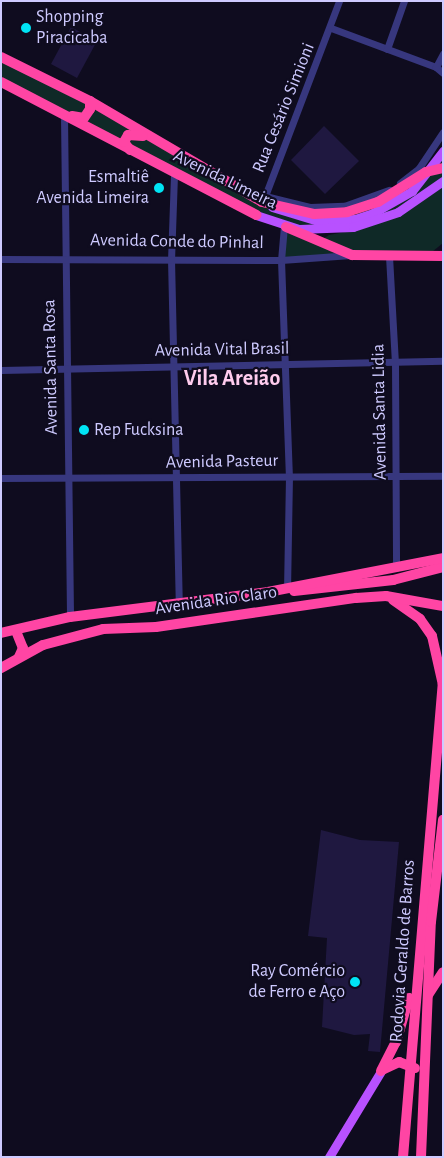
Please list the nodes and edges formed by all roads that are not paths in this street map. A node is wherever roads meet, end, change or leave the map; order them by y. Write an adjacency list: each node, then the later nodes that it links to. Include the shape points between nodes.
1 (339, 1): 3 (street, Rua Cesário Simioni)
2 (404, 1): 4 (street)
3 (331, 28): 4 (street); 20 (street, Rua Cesário Simioni)
4 (387, 49): 7 (street)
5 (443, 54): 7 (street)
6 (1, 57): 10 (highway, Avenida Limeira)
7 (436, 67): 8 (street)
8 (443, 73)
9 (1, 82): 11 (highway, Avenida Limeira)
10 (90, 101): 11 (highway, via 90,111 79,119); 14 (highway, Avenida Limeira)
11 (39, 102): 12 (highway, Avenida Limeira)
12 (64, 116): 15 (highway, Avenida Limeira); 26 (street, Avenida Santa Rosa)
13 (443, 132): 20 (street, via 420,168 389,191 371,199 344,206 310,207)
14 (163, 145): 15 (highway, via 132,133 124,142); 20 (highway, Avenida Limeira, via 236,189)
15 (131, 151): 18 (highway, Avenida Limeira)
16 (443, 151): 20 (main road, Avenida Limeira, via 412,191 395,204 355,218 306,219)
17 (443, 168): 20 (highway, Avenida Limeira, bridge, via 426,172 378,202 348,212 314,214)
18 (174, 174): 21 (highway, Avenida Limeira); 28 (street)
19 (443, 181): 22 (main road, Avenida Limeira, via 398,212 366,224 317,230)
20 (264, 199)
21 (256, 215): 22 (main road, Avenida Limeira)
22 (285, 226): 23 (highway, Avenida Conde do Pinhal); 29 (street)
23 (352, 255): 24 (highway, Avenida Conde do Pinhal); 29 (street, Avenida Conde do Pinhal)
24 (389, 256): 25 (highway, Avenida Conde do Pinhal); 31 (street, Avenida Santa Lidia)
25 (443, 256)
26 (64, 257): 27 (street, Avenida Conde do Pinhal); 28 (street, Avenida Conde do Pinhal); 34 (street, Avenida Santa Rosa)
27 (1, 259)
28 (171, 259): 29 (street, Avenida Conde do Pinhal); 33 (street)
29 (281, 260): 32 (street)
30 (443, 361): 31 (street, Avenida Vital Brasil)
31 (395, 362): 32 (street, Avenida Vital Brasil); 36 (street, Avenida Santa Lidia)
32 (285, 364): 33 (street, Avenida Vital Brasil); 37 (street)
33 (173, 366): 34 (street, Avenida Vital Brasil); 40 (street)
34 (66, 368): 35 (street, Avenida Vital Brasil); 41 (street, Avenida Santa Rosa)
35 (1, 370)
36 (396, 475): 37 (street, Avenida Pasteur); 38 (street, Avenida Pasteur); 43 (street, Avenida Santa Lidia)
37 (289, 476): 40 (street, Avenida Pasteur); 45 (street)
38 (443, 476)
39 (1, 478): 41 (street, Avenida Pasteur)
40 (178, 478): 41 (street, Avenida Pasteur); 48 (street)
41 (68, 479): 50 (street, Avenida Santa Rosa)
42 (443, 558): 43 (highway, Avenida Rio Claro)
43 (396, 568): 45 (highway, Avenida Rio Claro)
44 (438, 568): 46 (highway, via 372,583)
45 (287, 586): 46 (highway, Avenida Rio Claro)
46 (268, 592): 48 (highway, Avenida Rio Claro)
47 (386, 596): 49 (highway, Avenida Rio Claro); 53 (highway, Avenida Rio Claro, via 156,627 103,629 43,645); 55 (highway, Rodovia Geraldo de Barros, via 420,619 432,636)
48 (179, 604): 50 (highway, Avenida Rio Claro)
49 (443, 606)
50 (70, 617): 51 (highway, Avenida Rio Claro)
51 (16, 631): 52 (highway, Avenida Rio Claro); 53 (highway, via 23,648)
52 (1, 633)
53 (19, 658): 54 (highway, Avenida Rio Claro)
54 (1, 668)
55 (443, 684): 57 (highway, Rodovia Geraldo de Barros)
56 (443, 820): 59 (highway, Rodovia Geraldo de Barros)
57 (420, 920): 60 (highway, Rodovia Geraldo de Barros); 61 (highway, via 408,1008)
58 (443, 972): 59 (highway)
59 (427, 996): 64 (highway, Rodovia Geraldo de Barros)
60 (411, 1065): 61 (highway, via 399,1062); 63 (highway, Rodovia Geraldo de Barros); 64 (highway, via 419,1077)
61 (381, 1071): 62 (main road)
62 (329, 1157)
63 (403, 1157)
64 (421, 1157)

